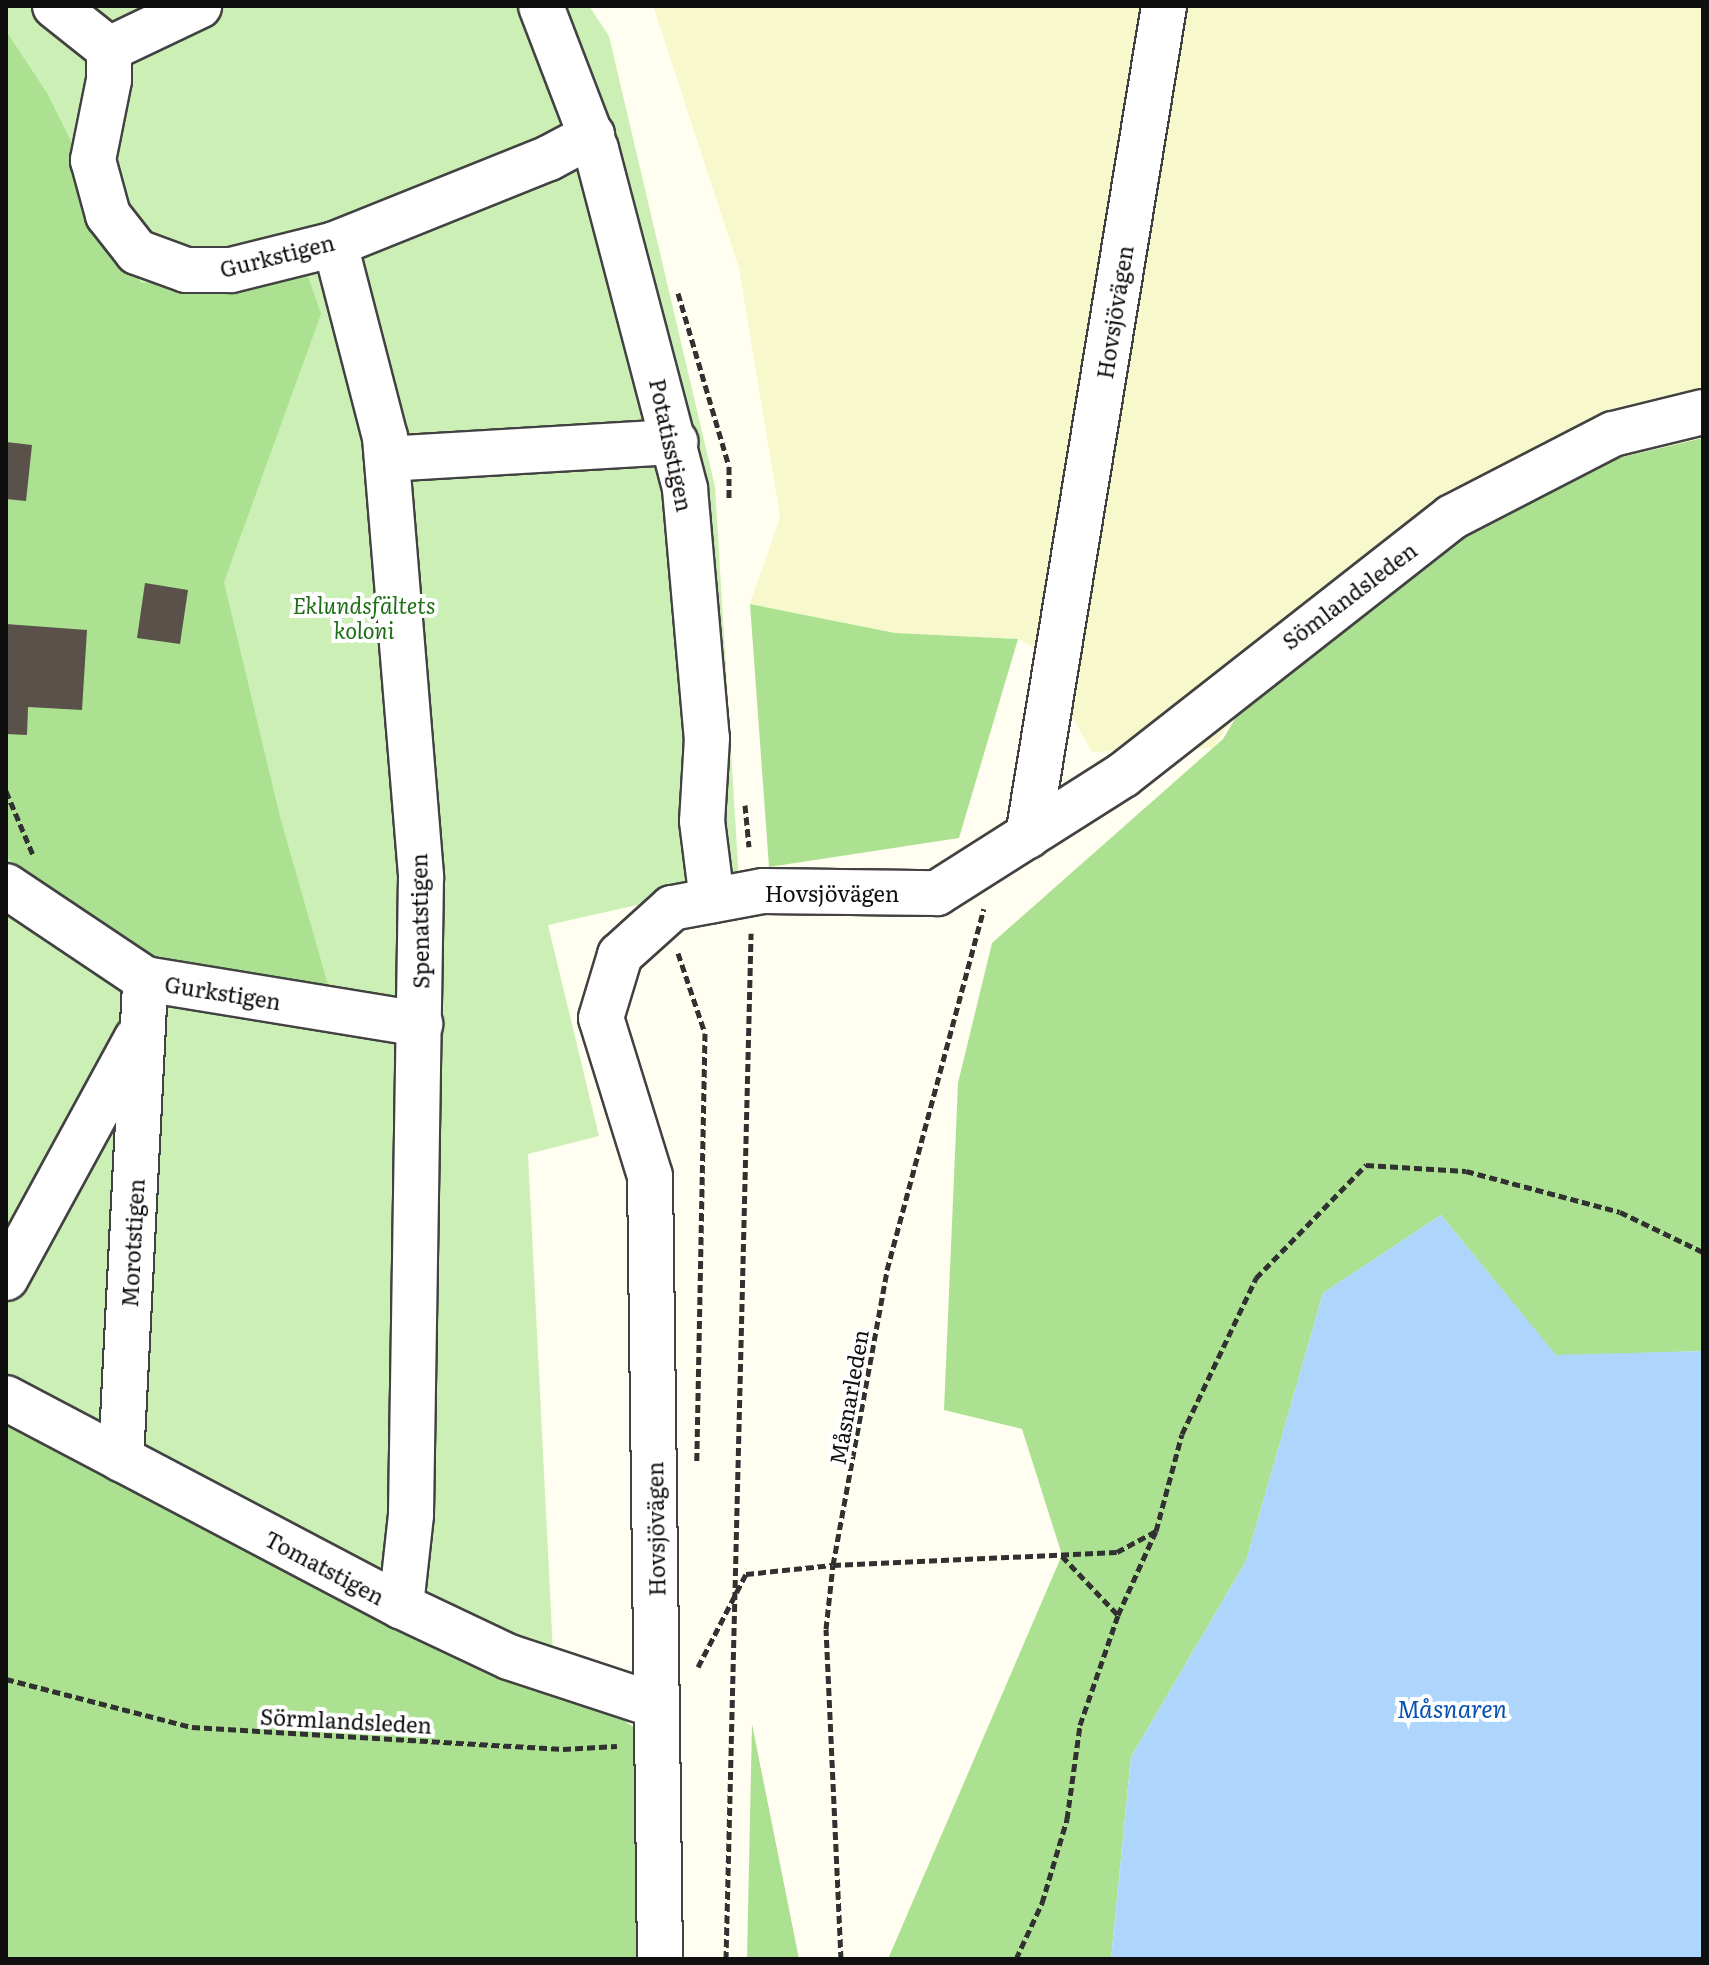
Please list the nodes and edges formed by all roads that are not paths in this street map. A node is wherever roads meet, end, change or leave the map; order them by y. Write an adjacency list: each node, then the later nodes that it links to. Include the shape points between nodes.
1 (55, 6): 5 (street)
2 (199, 6): 5 (street)
3 (541, 6): 6 (street, Potatisstigen)
4 (1164, 6): 11 (street, Hovsjövägen)
5 (109, 49): 7 (street, Gurkstigen, via 109,80 93,160 97,190 114,224 137,252 186,270 209,272)
6 (592, 135): 7 (street, Gurkstigen, via 549,158); 9 (street, Potatisstigen)
7 (335, 244): 10 (street, Spenatstigen, via 372,375)
8 (1703, 412): 11 (street, Sömlandsleden, via 1613,434 1452,517 1123,775)
9 (676, 442): 10 (street); 13 (street, Potatisstigen, via 685,489 707,738 702,821)
10 (387, 459): 15 (street, Spenatstigen, via 421,877)
11 (1014, 845): 13 (street, Hovsjövägen, via 937,893 763,891)
12 (6, 886): 14 (street, Gurkstigen)
13 (712, 900): 21 (street, Hovsjövägen, via 672,908 620,955 601,1018 650,1176)
14 (145, 979): 15 (street, Gurkstigen); 16 (street, Morotstigen)
15 (420, 1024): 20 (street, Spenatstigen, via 411,1515)
16 (143, 1027): 17 (street, Morotstigen); 19 (street, Morotstigen)
17 (6, 1278)
18 (6, 1398): 19 (street, Tomatstigen)
19 (121, 1459): 20 (street, Tomatstigen)
20 (401, 1606): 21 (street, Tomatstigen)
21 (658, 1725): 22 (street, Hovsjövägen)
22 (660, 1959)

